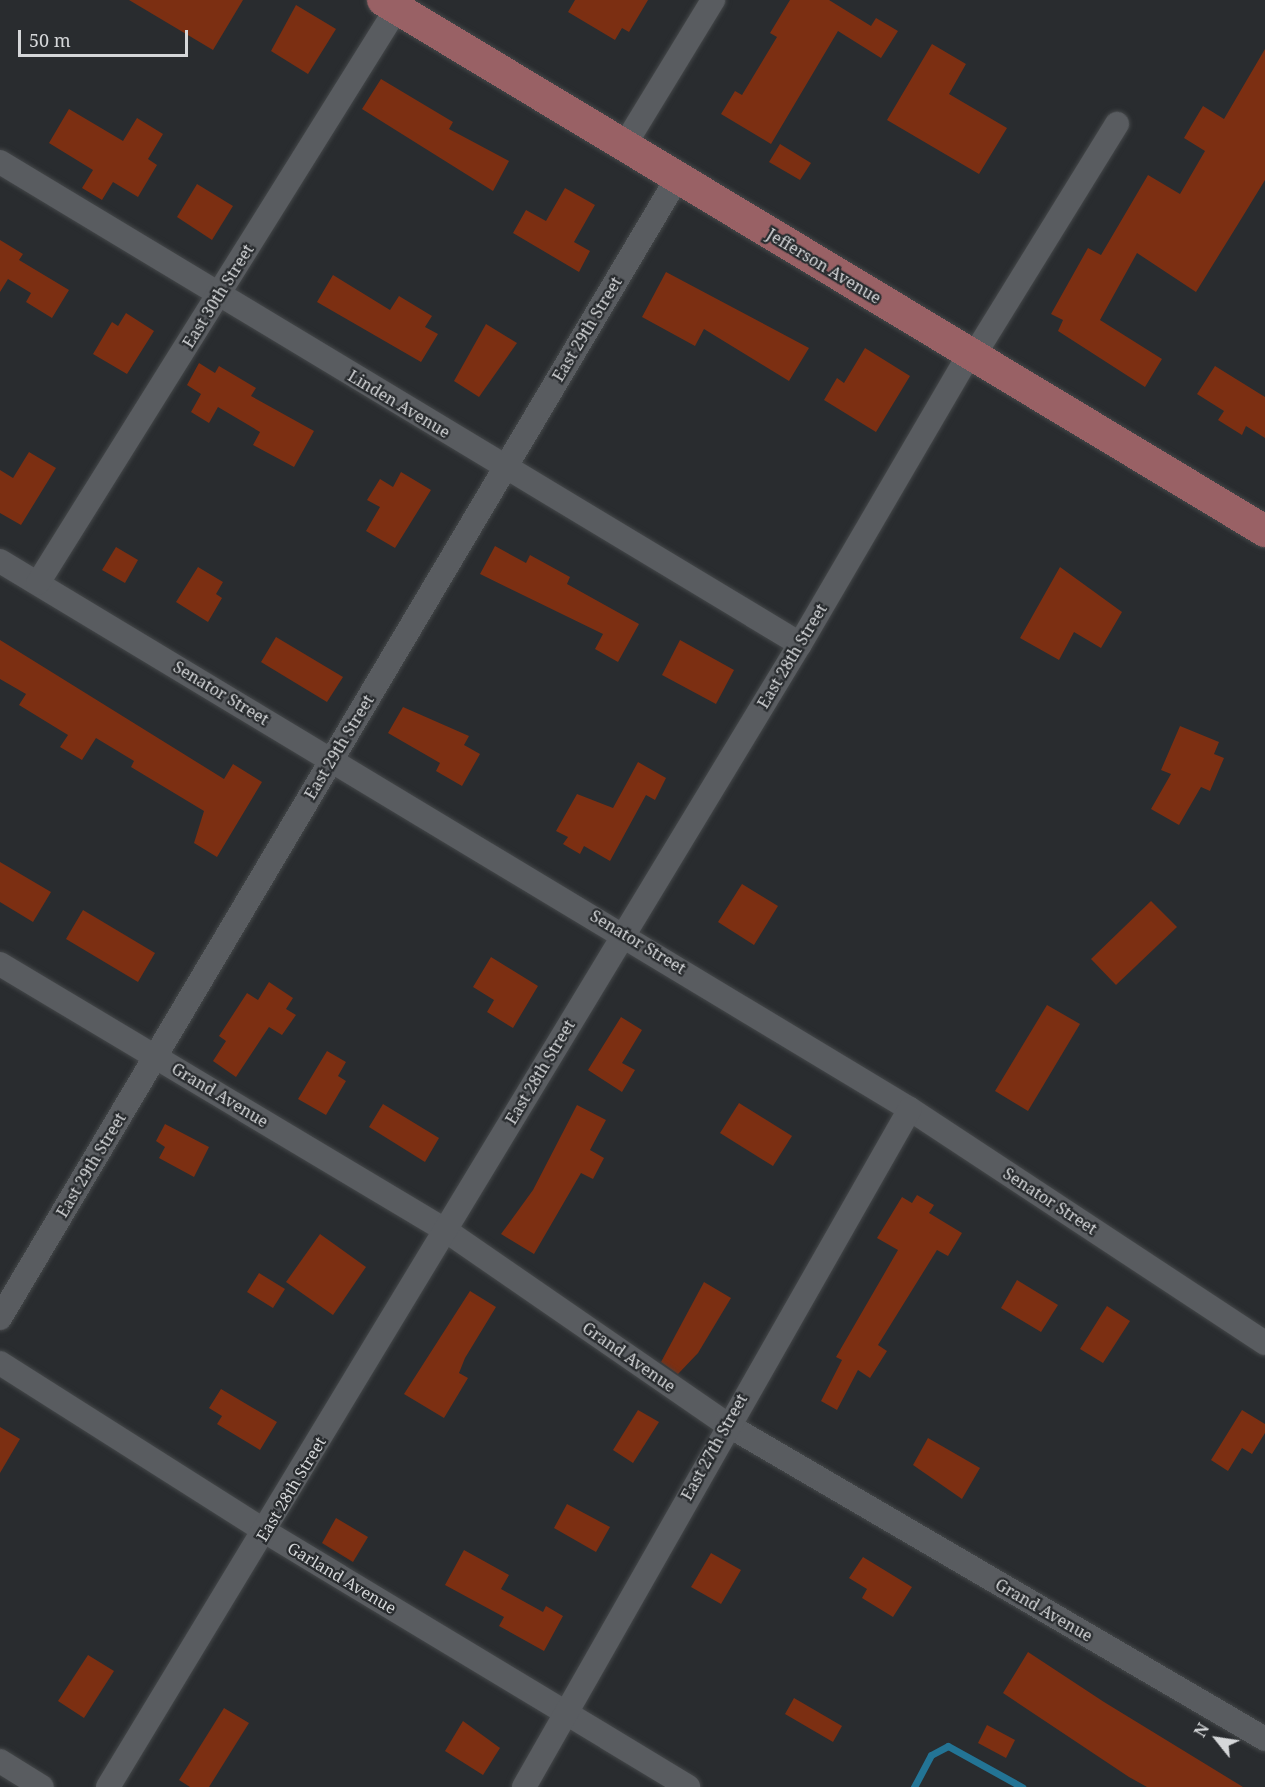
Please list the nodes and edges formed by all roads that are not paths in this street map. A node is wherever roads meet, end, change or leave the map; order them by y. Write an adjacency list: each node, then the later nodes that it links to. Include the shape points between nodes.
1 (713, 0): 4 (street)
2 (390, 4): 4 (main road, Jefferson Avenue); 7 (street, East 30th Street)
3 (1117, 124): 8 (street, East 28th Street)
4 (624, 146): 6 (main road, Jefferson Avenue)
5 (0, 162): 7 (street, Linden Avenue)
6 (678, 177): 8 (main road, Jefferson Avenue); 9 (street, East 29th Street)
7 (218, 296): 9 (street, Linden Avenue); 12 (street, East 30th Street)
8 (971, 356): 10 (main road, Jefferson Avenue); 13 (street, East 28th Street)
9 (504, 467): 13 (street, Linden Avenue); 14 (street, East 29th Street)
10 (1265, 531)
11 (0, 561): 12 (street, Senator Street)
12 (38, 583): 14 (street, Senator Street)
13 (801, 644): 15 (street, East 28th Street)
14 (332, 760): 15 (street, Senator Street); 17 (street, East 29th Street)
15 (623, 933): 18 (street, Senator Street); 19 (street, East 28th Street)
16 (0, 964): 17 (street, Grand Avenue)
17 (155, 1057): 19 (street, Grand Avenue); 20 (street, East 29th Street)
18 (910, 1109): 21 (street, Senator Street); 23 (street, East 27th Street)
19 (445, 1230): 23 (street, Grand Avenue); 24 (street, East 28th Street)
20 (0, 1318)
21 (1265, 1343)
22 (0, 1363): 24 (street, Garland Avenue)
23 (726, 1424): 25 (street, East 27th Street); 26 (street, Grand Avenue)
24 (266, 1532): 25 (street, Garland Avenue); 29 (street, East 28th Street)
25 (566, 1714): 30 (street, East 27th Street); 31 (street, Garland Avenue)
26 (1265, 1739)
27 (0, 1761): 28 (street)
28 (42, 1787)
29 (108, 1787)
30 (524, 1787)
31 (688, 1787)

